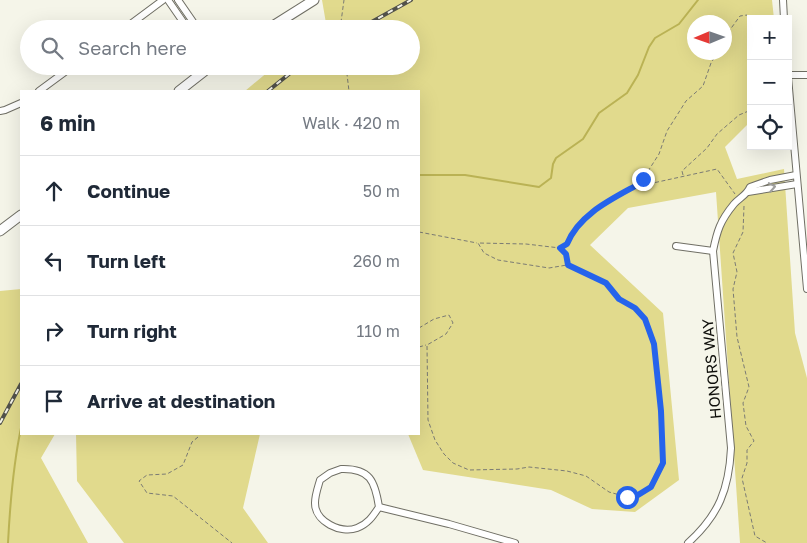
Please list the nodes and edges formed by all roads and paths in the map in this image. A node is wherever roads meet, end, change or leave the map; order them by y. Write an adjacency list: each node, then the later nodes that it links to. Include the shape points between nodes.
1 (163, 0): 9 (street)
2 (168, 0): 10 (street)
3 (178, 0): 11 (street)
4 (314, 0): 12 (main road)
5 (344, 0): 13 (path)
6 (783, 0): 8 (street)
7 (747, 15): 14 (path, via 740,16)
8 (784, 15)
9 (136, 20)
10 (182, 20)
11 (192, 20)
12 (282, 20)
13 (342, 20)
14 (732, 27)
15 (714, 60): 30 (path, via 704,86 686,101)
16 (61, 75): 21 (street)
17 (199, 75): 22 (main road)
18 (347, 75): 23 (path)
19 (807, 75): 20 (street)
20 (792, 76)
21 (40, 90)
22 (180, 90)
23 (349, 90)
24 (20, 103): 26 (street)
25 (790, 105): 28 (street)
26 (0, 111)
27 (747, 112): 29 (path, via 717,134 682,172)
28 (796, 175): 31 (street); 32 (street, HONORS WAY, via 755,184)
29 (683, 177)
30 (643, 179): 33 (path, via 653,183 717,169); 40 (path, via 595,210 572,231 567,244)
31 (796, 184): 32 (street, one-way to 31); 43 (street)
32 (748, 192): 41 (street, HONORS WAY, via 736,202 718,228)
33 (736, 197)
34 (744, 206): 52 (path, via 742,232 733,253 737,272 733,289 737,337 749,387 743,403 746,426 754,441 747,450 742,478 755,536)
35 (20, 216): 36 (main road)
36 (0, 231)
37 (420, 232): 38 (path)
38 (478, 243): 40 (path); 42 (path, via 484,252 498,260 549,268)
39 (676, 246): 41 (street)
40 (560, 248): 42 (path, via 566,254)
41 (713, 252): 51 (street, HONORS WAY, via 731,448 730,469 726,488 710,520)
42 (568, 265): 45 (path, via 606,283 619,299 635,308 645,319 654,344 663,463 651,487 638,495 627,497 609,492 586,476 567,471 529,467 469,470 453,463 435,440 428,420)
43 (807, 289)
44 (420, 327): 45 (path, via 449,315 453,324 446,334)
45 (426, 345): 46 (path)
46 (420, 347)
47 (198, 437): 49 (path, via 192,442 183,465 167,474 147,475 138,481 147,493 173,496)
48 (379, 506): 48 (street, via 370,521 356,529 342,530 329,525 320,517 315,505 320,480 330,472 354,469 374,483); 50 (street)
49 (232, 543)
50 (515, 543)
51 (688, 543)
52 (767, 543)

